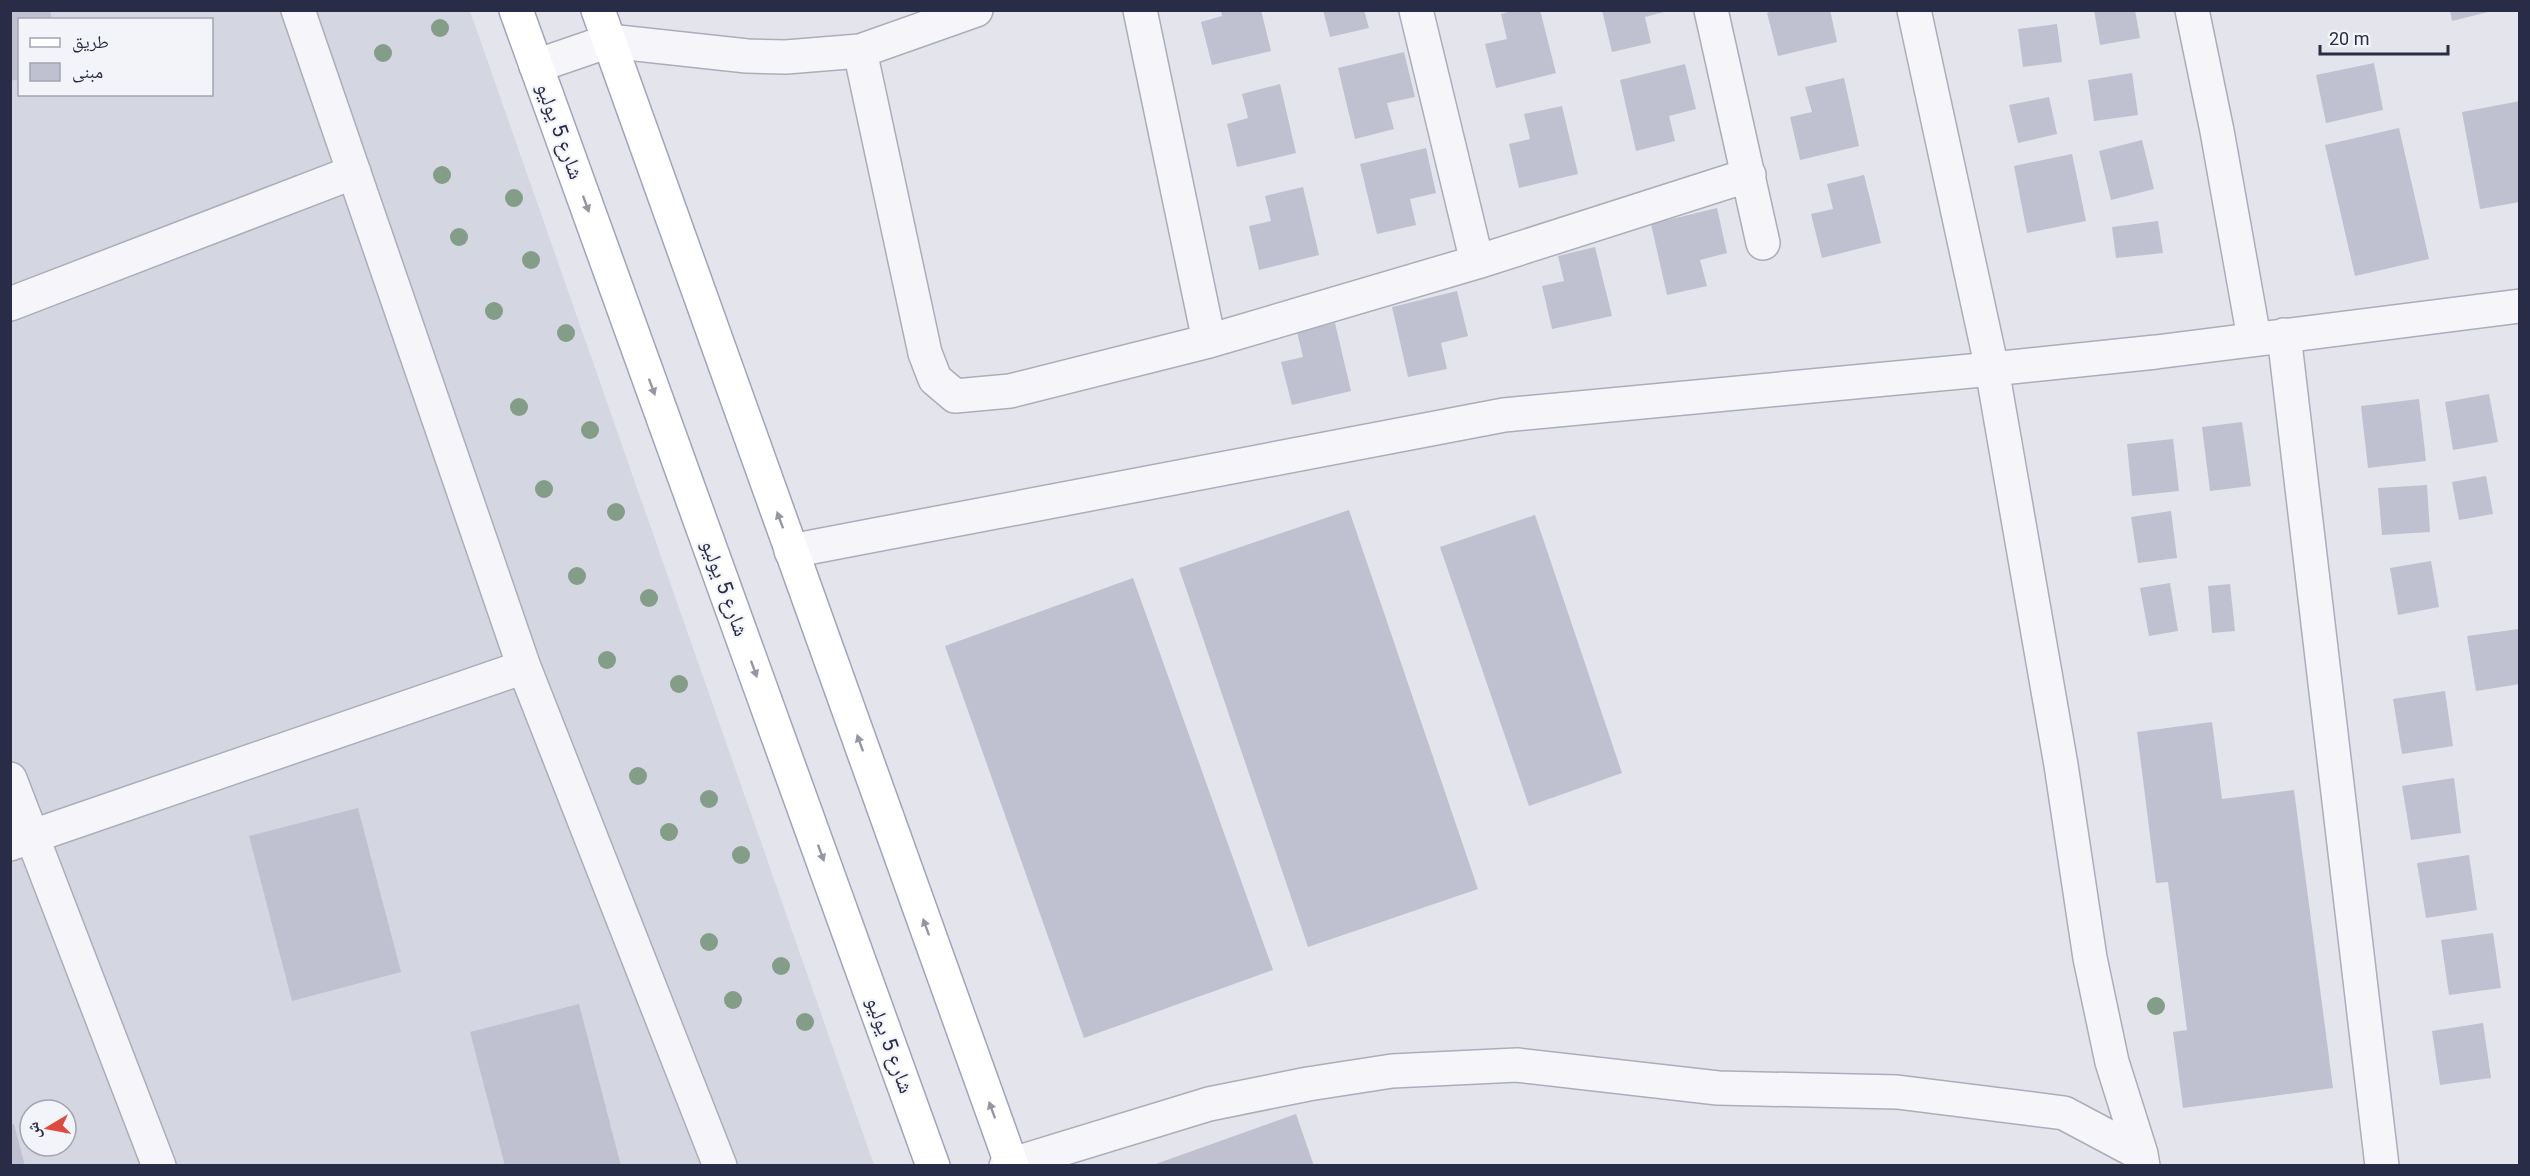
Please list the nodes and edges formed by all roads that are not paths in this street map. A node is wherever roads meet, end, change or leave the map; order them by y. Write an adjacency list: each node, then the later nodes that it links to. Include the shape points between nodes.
1 (298, 10): 13 (street)
2 (516, 10): 12 (main road, شارع 5 يوليو)
3 (598, 10): 10 (main road)
4 (976, 10): 11 (street)
5 (1140, 10): 20 (street)
6 (1416, 10): 16 (street)
7 (1712, 10): 14 (street)
8 (1914, 10): 21 (street)
9 (2192, 10): 19 (street, via 2217,131)
10 (609, 41): 11 (street, via 747,56); 12 (street); 22 (main road, one-way to 10)
11 (860, 51): 20 (street, via 925,353 935,379 942,385 956,396 1010,391)
12 (536, 66): 30 (main road, شارع 5 يوليو, one-way to 30)
13 (354, 172): 17 (street); 23 (street)
14 (1749, 175): 15 (street); 16 (street)
15 (1763, 243)
16 (1477, 262): 20 (street)
17 (10, 304)
18 (2520, 306): 19 (street)
19 (2269, 337): 21 (street); 31 (street)
20 (1209, 341)
21 (1992, 369): 22 (street, via 1504,415); 26 (street, via 2061,765 2090,958 2112,1062)
22 (791, 551): 27 (main road, one-way to 22)
23 (524, 667): 25 (street); 29 (street)
24 (10, 779): 25 (street)
25 (22, 840): 28 (street)
26 (2142, 1160): 27 (street, via 2064,1113 1897,1092 1718,1088 1516,1065 1392,1071 1297,1086 1209,1104)
27 (1010, 1165)
28 (159, 1166)
29 (720, 1166)
30 (933, 1166)
31 (2382, 1166)

